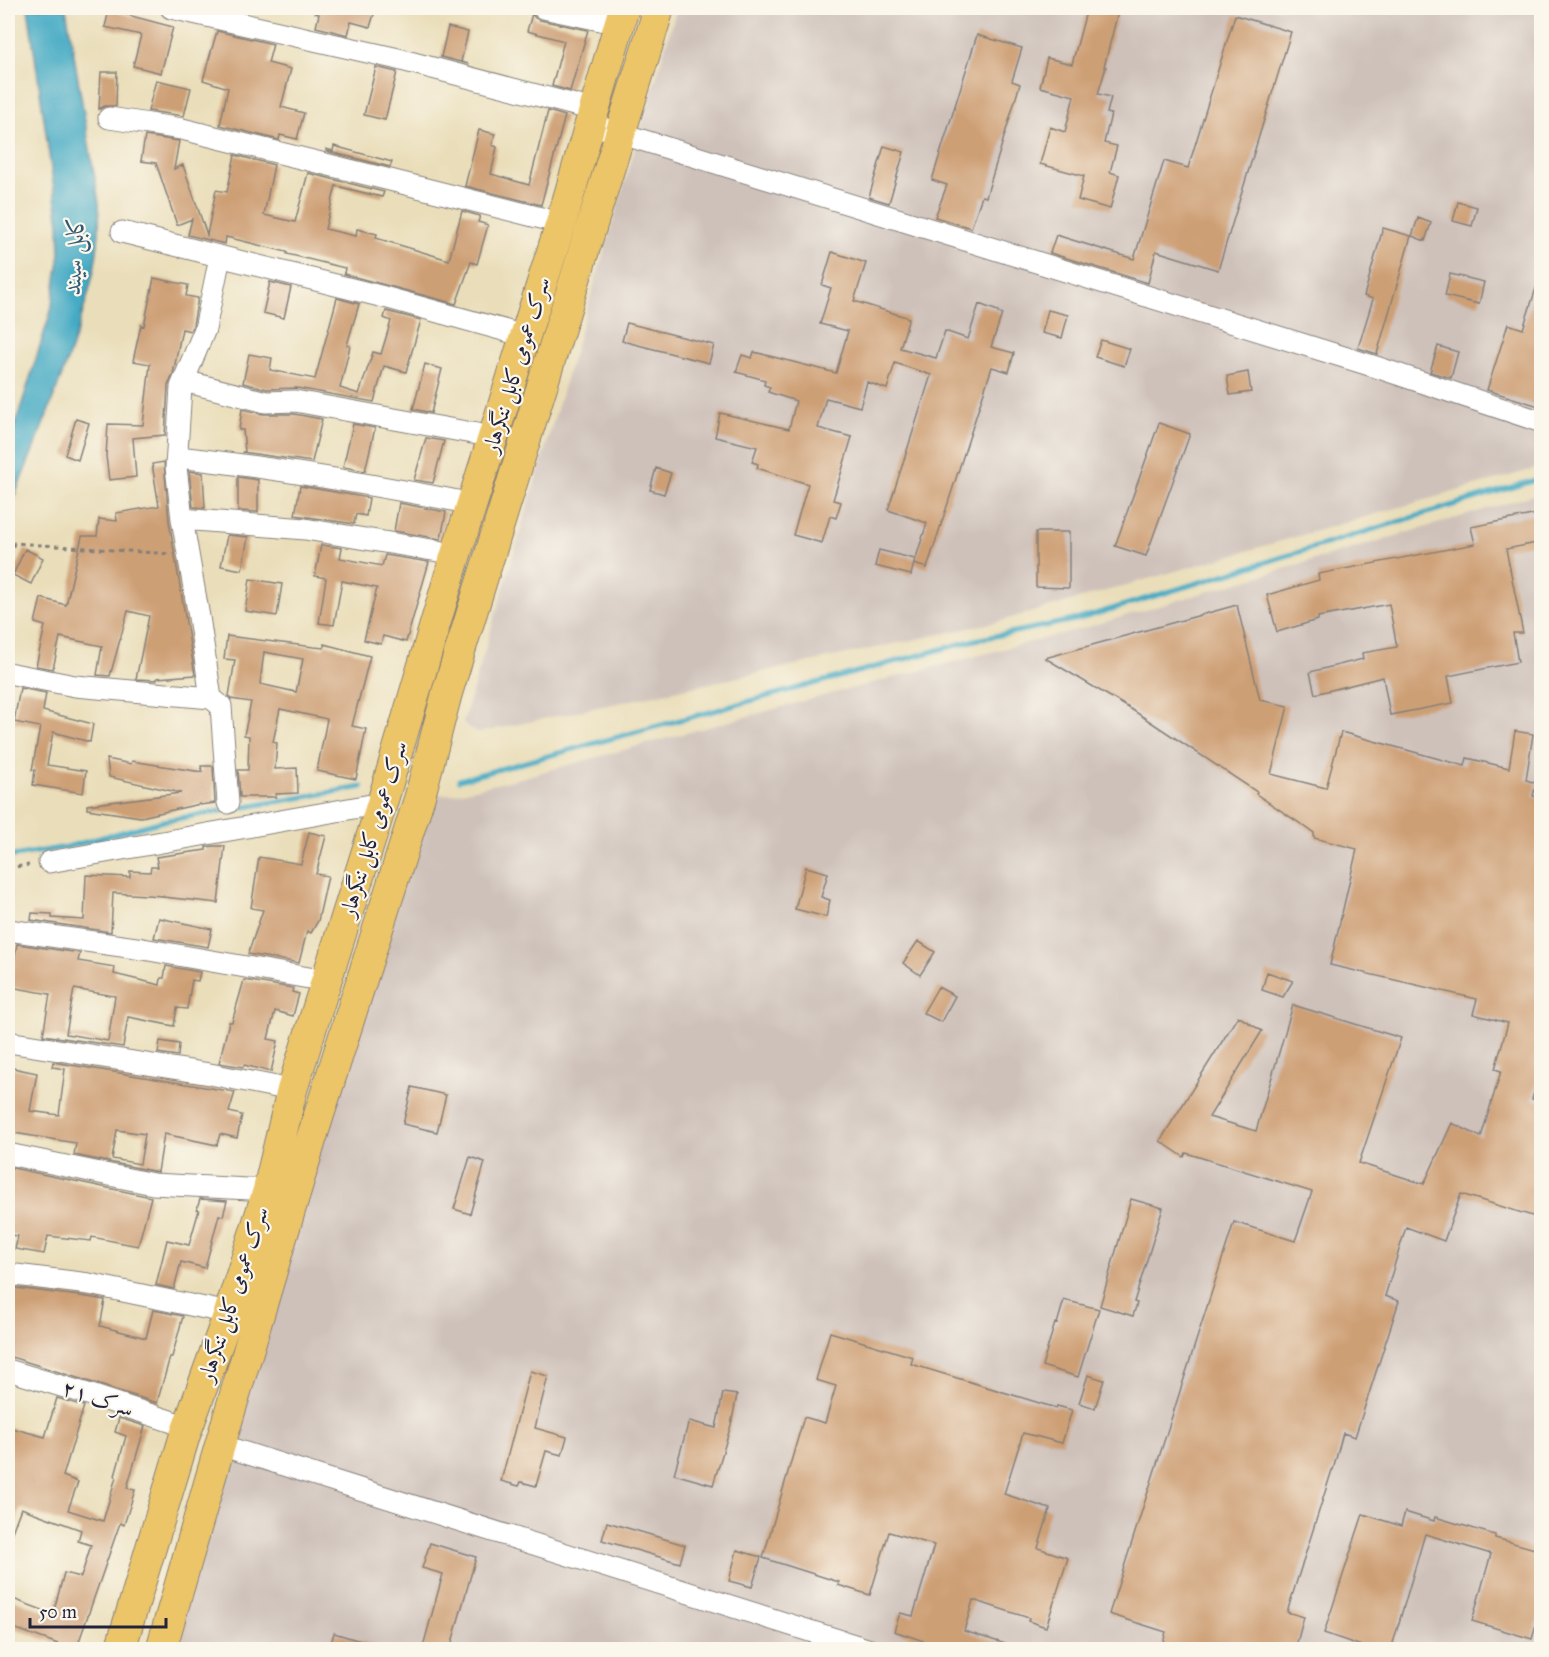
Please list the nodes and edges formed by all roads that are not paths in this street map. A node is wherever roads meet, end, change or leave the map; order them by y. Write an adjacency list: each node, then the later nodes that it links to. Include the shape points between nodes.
1 (171, 8): 5 (street, via 394,58)
2 (543, 8): 4 (street)
3 (659, 8): 7 (highway, سرک عمومی کابل ننگرهار)
4 (622, 16): 5 (highway, سرک عمومی کابل ننگرهار)
5 (592, 117): 7 (street); 8 (highway, سرک عمومی کابل ننگرهار)
6 (109, 118): 8 (street, via 182,129)
7 (621, 133): 13 (street, via 1365,363); 34 (highway, سرک عمومی کابل ننگرهار, via 450,681 420,796)
8 (561, 224): 11 (highway, سرک عمومی کابل ننگرهار)
9 (122, 232): 10 (street)
10 (220, 257): 11 (street); 12 (street, via 205,329)
11 (525, 336): 14 (highway, سرک عمومی کابل ننگرهار)
12 (184, 381): 14 (street, via 266,402 295,401); 15 (street)
13 (1542, 422)
14 (494, 437): 16 (highway, سرک عمومی کابل ننگرهار)
15 (178, 457): 16 (street); 17 (street)
16 (473, 504): 18 (highway, سرک عمومی کابل ننگرهار)
17 (182, 519): 18 (street, via 305,529); 20 (street)
18 (456, 554): 22 (highway, سرک عمومی کابل ننگرهار)
19 (8, 673): 20 (street, via 75,686)
20 (211, 698): 21 (street, via 221,706)
21 (228, 803)
22 (382, 803): 23 (street); 25 (highway, سرک عمومی کابل ننگرهار)
23 (49, 862)
24 (8, 930): 25 (street)
25 (326, 981): 27 (highway, سرک عمومی کابل ننگرهار)
26 (8, 1042): 27 (street)
27 (292, 1090): 29 (highway, سرک عمومی کابل ننگرهار)
28 (8, 1154): 29 (street, via 153,1184)
29 (268, 1190): 31 (highway, سرک عمومی کابل ننگرهار)
30 (8, 1274): 31 (street, via 89,1284)
31 (229, 1313): 33 (highway, سرک عمومی کابل ننگرهار)
32 (8, 1370): 33 (street, سرک ۲۱, via 91,1395)
33 (187, 1431): 34 (highway); 35 (highway, سرک عمومی کابل ننگرهار)
34 (220, 1445): 36 (highway, سرک عمومی کابل ننگرهار); 37 (street)
35 (120, 1650)
36 (161, 1650)
37 (870, 1650)

